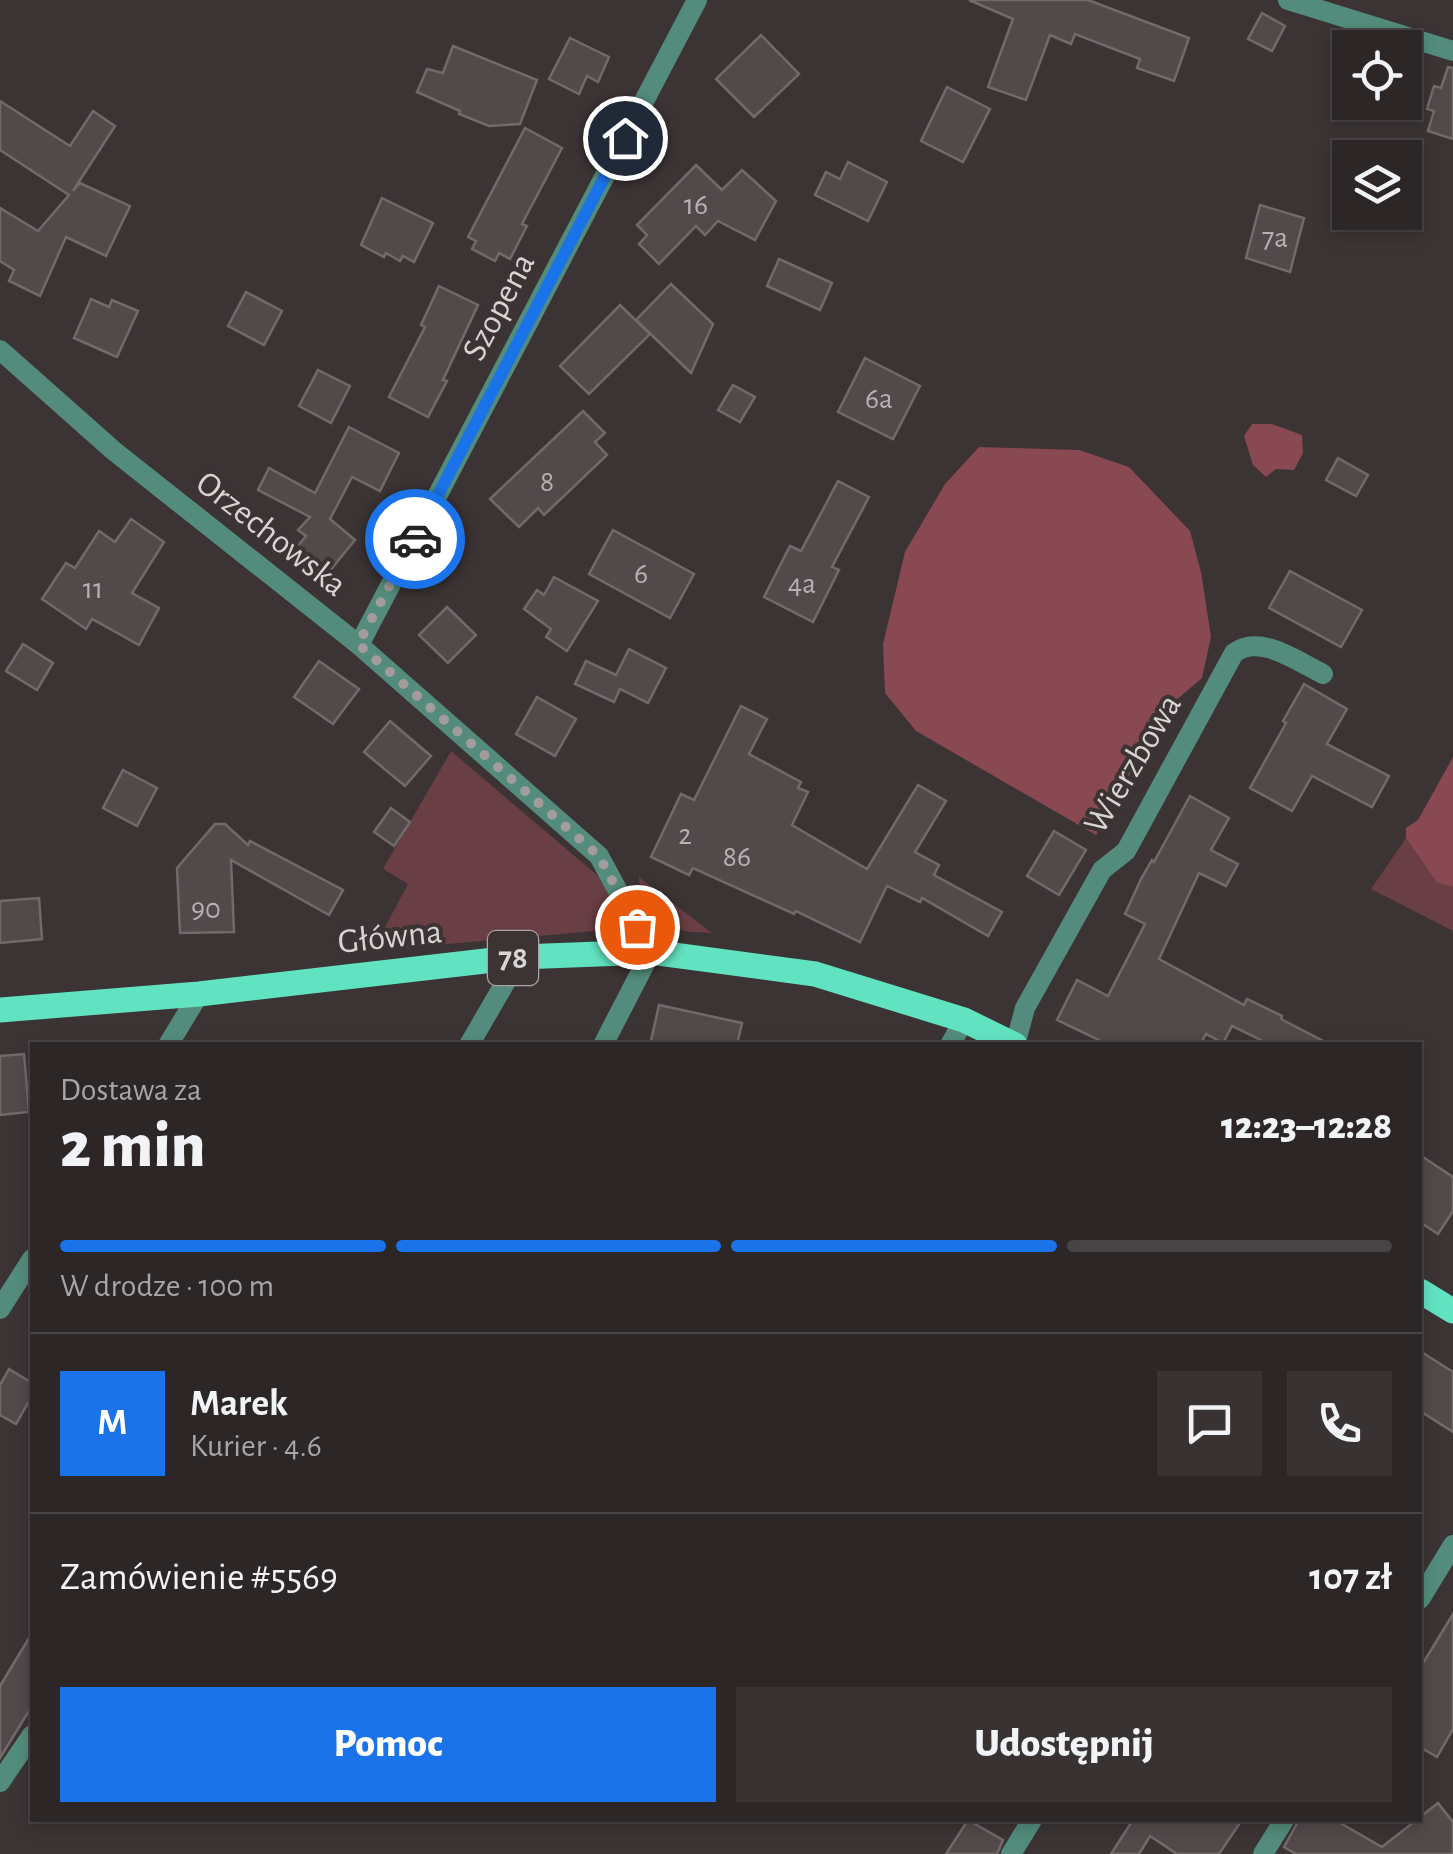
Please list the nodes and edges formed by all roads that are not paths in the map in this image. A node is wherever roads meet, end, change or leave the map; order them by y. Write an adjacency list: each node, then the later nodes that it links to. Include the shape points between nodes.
1 (697, 0): 5 (street, Szopena)
2 (1288, 0): 3 (street)
3 (1453, 51)
4 (0, 350): 5 (street, Orzechowska, via 114,451)
5 (358, 644): 7 (street, Orzechowska, via 599,856)
6 (1323, 674): 17 (street, Wierzbowa, via 1259,646 1234,654 1126,851 1102,870 1025,1008)
7 (651, 952): 8 (main road, Główna / 78); 11 (main road, Główna / 78, via 815,974); 14 (street)
8 (520, 958): 9 (main road, Główna / 78); 13 (street)
9 (199, 994): 10 (main road, Główna / 78); 12 (street)
10 (0, 1010)
11 (964, 1020): 15 (street); 16 (main road, Główna / 78)
12 (170, 1042)
13 (471, 1042)
14 (605, 1042)
15 (952, 1042)
16 (1009, 1042)
17 (1016, 1042)
18 (30, 1262): 20 (street)
19 (1422, 1292): 21 (main road)
20 (0, 1309)
21 (1453, 1312)
22 (1453, 1545): 23 (street)
23 (1422, 1595)
24 (30, 1739): 25 (street)
25 (0, 1782)
26 (1031, 1822): 28 (street)
27 (1283, 1822): 29 (street)
28 (1011, 1854)
29 (1262, 1854)

